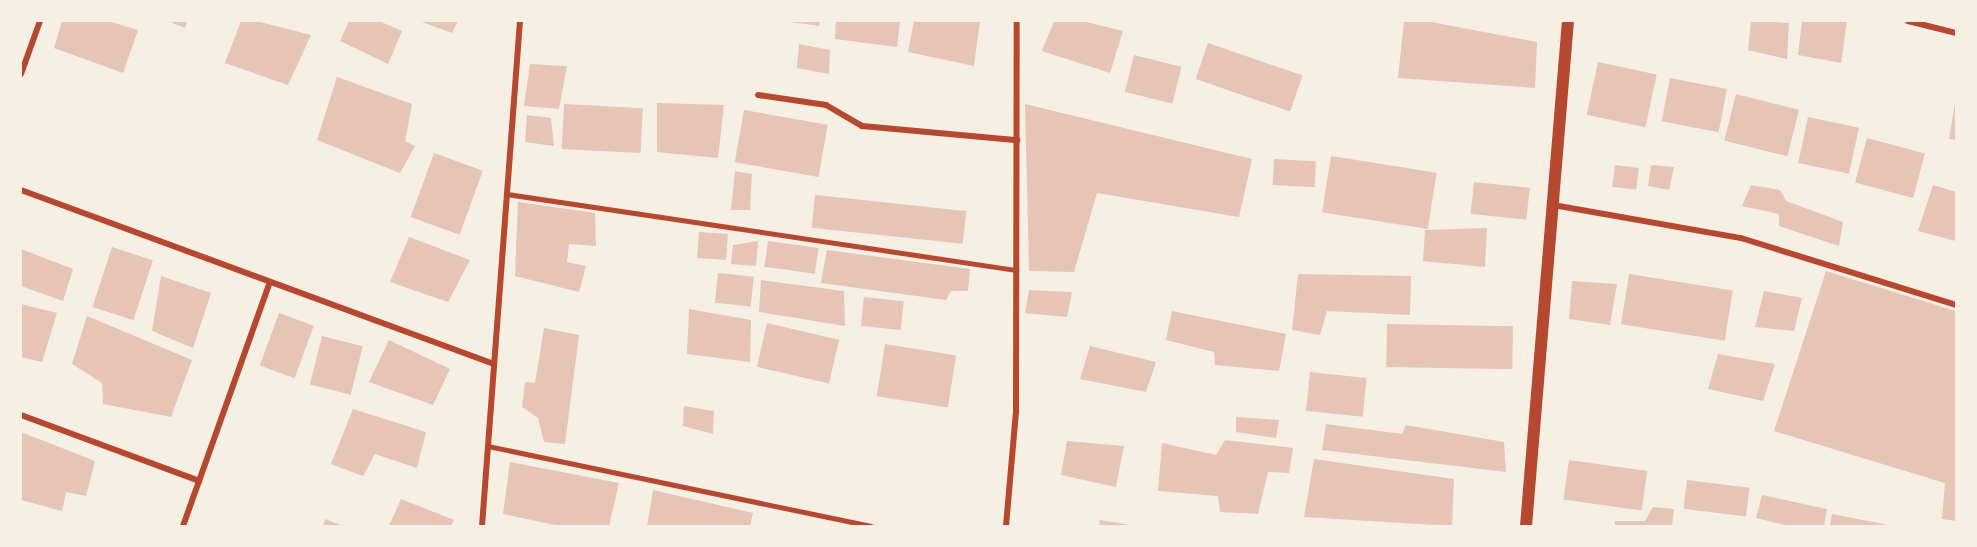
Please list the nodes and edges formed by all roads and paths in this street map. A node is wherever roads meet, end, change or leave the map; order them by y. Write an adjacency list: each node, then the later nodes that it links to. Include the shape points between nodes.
1 (40, 21): 7 (street)
2 (520, 21): 11 (street)
3 (1017, 21): 9 (street)
4 (1568, 21): 12 (main road)
5 (1908, 21): 6 (street)
6 (1956, 33)
7 (21, 74)
8 (758, 95): 9 (street, via 826,105 862,126)
9 (1017, 140): 13 (street)
10 (21, 190): 14 (street)
11 (507, 195): 13 (lane); 16 (street)
12 (1553, 205): 15 (street, via 1741,238); 24 (main road)
13 (1016, 270): 23 (street, via 1016,411)
14 (270, 282): 16 (street); 19 (street)
15 (1956, 305)
16 (494, 364): 18 (street)
17 (21, 415): 19 (street)
18 (488, 446): 21 (street); 22 (lane)
19 (199, 481): 20 (street)
20 (183, 526)
21 (482, 526)
22 (871, 526)
23 (1006, 526)
24 (1526, 526)

